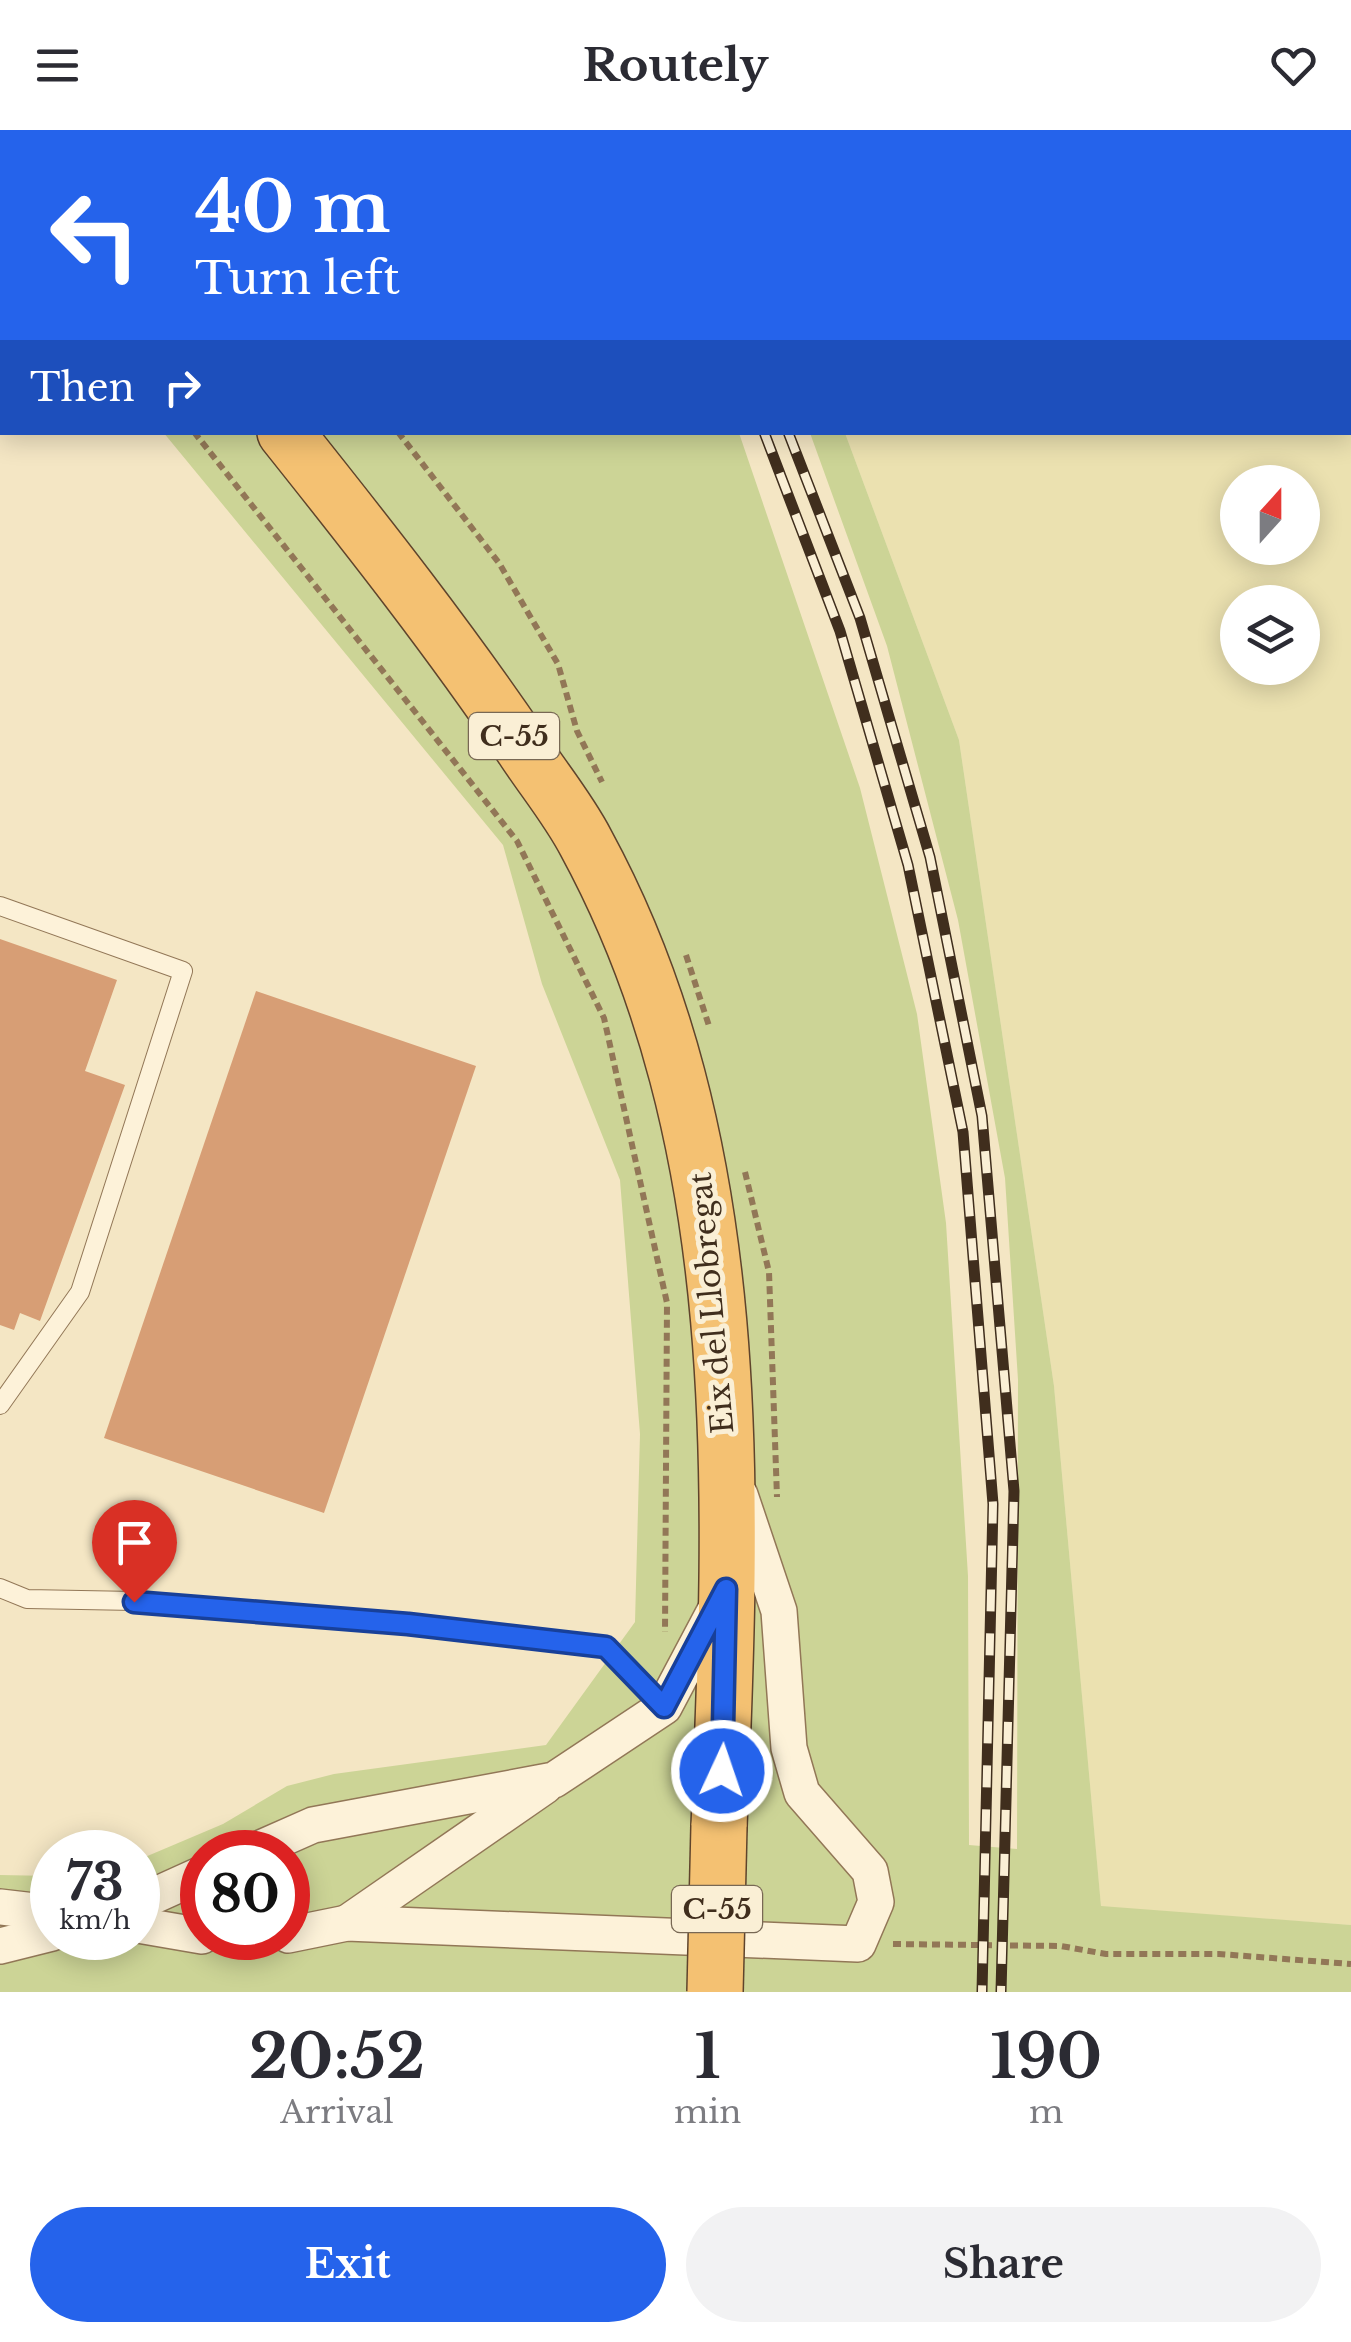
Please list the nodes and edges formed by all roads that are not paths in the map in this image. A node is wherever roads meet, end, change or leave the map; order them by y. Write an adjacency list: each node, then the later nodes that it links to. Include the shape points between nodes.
1 (287, 435): 4 (highway, Eix del Llobregat / C-55, via 448,636 586,842 630,941 699,1156 720,1329)
2 (0, 906): 3 (lane, via 182,972 80,1292)
3 (0, 1405)
4 (724, 1446): 6 (highway, Eix del Llobregat / C-55); 7 (street)
5 (0, 1588): 8 (lane, via 27,1599 193,1606 606,1647)
6 (726, 1589): 8 (street); 9 (highway, Eix del Llobregat / C-55)
7 (779, 1611): 9 (street, via 760,1637); 14 (street, via 789,1748 802,1793 870,1871 876,1902 858,1944)
8 (664, 1707): 9 (street); 10 (street)
9 (723, 1732): 18 (highway, Eix del Llobregat / C-55, bridge)
10 (554, 1780): 11 (street); 14 (street)
11 (303, 1830)
12 (0, 1906): 13 (street)
13 (30, 1911)
14 (348, 1923): 15 (street)
15 (310, 1931)
16 (30, 1938): 17 (street)
17 (0, 1946)
18 (715, 1992)

